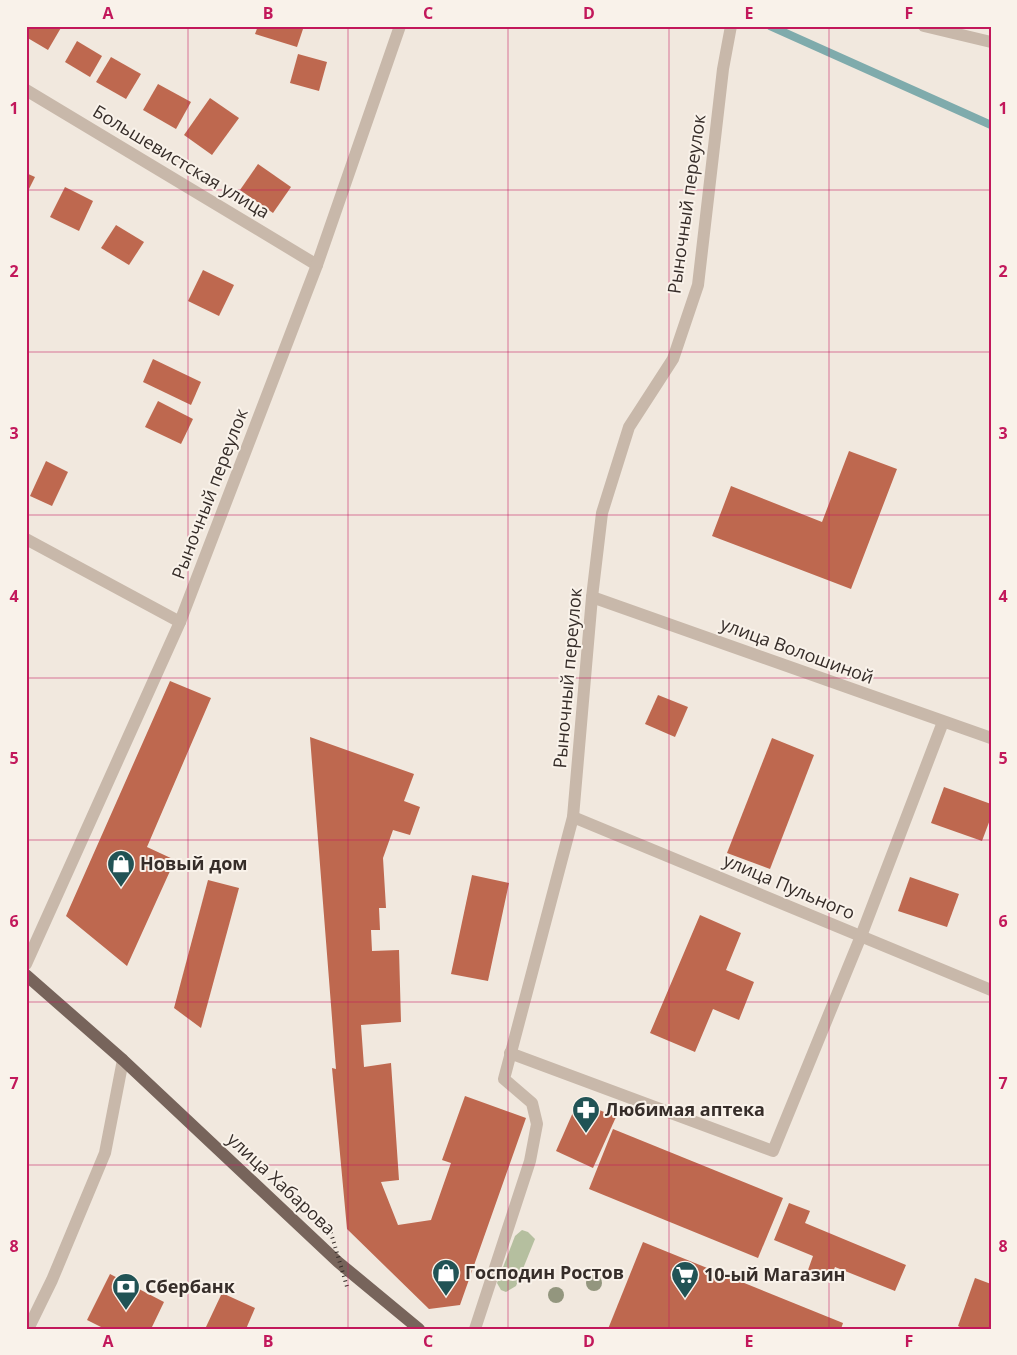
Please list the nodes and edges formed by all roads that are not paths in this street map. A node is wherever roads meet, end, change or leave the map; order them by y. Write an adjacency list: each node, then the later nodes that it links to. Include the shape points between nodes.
1 (400, 26): 6 (street, Рыночный переулок)
2 (731, 26): 8 (street, Рыночный переулок, via 722,69 698,285 673,359 629,427 602,513)
3 (924, 26): 4 (street)
4 (991, 42)
5 (26, 90): 6 (street, Большевистская улица)
6 (317, 264): 9 (street, Рыночный переулок)
7 (26, 539): 9 (street)
8 (592, 597): 10 (street, улица Волошиной); 12 (street, Рыночный переулок)
9 (180, 622): 14 (street, Рыночный переулок)
10 (943, 722): 11 (street, улица Волошиной); 13 (street)
11 (991, 738)
12 (573, 817): 13 (street, улица Пульного); 17 (street, Рыночный переулок)
13 (861, 936): 16 (street, улица Пульного); 17 (street, via 774,1151)
14 (26, 964)
15 (26, 975): 18 (main road, улица Хабарова)
16 (991, 990)
17 (510, 1053): 21 (street, Рыночный переулок, via 504,1079 532,1102 537,1124 530,1161)
18 (123, 1060): 19 (street, via 105,1153); 20 (main road, улица Хабарова, via 338,1262)
19 (28, 1329)
20 (419, 1329)
21 (474, 1329)

